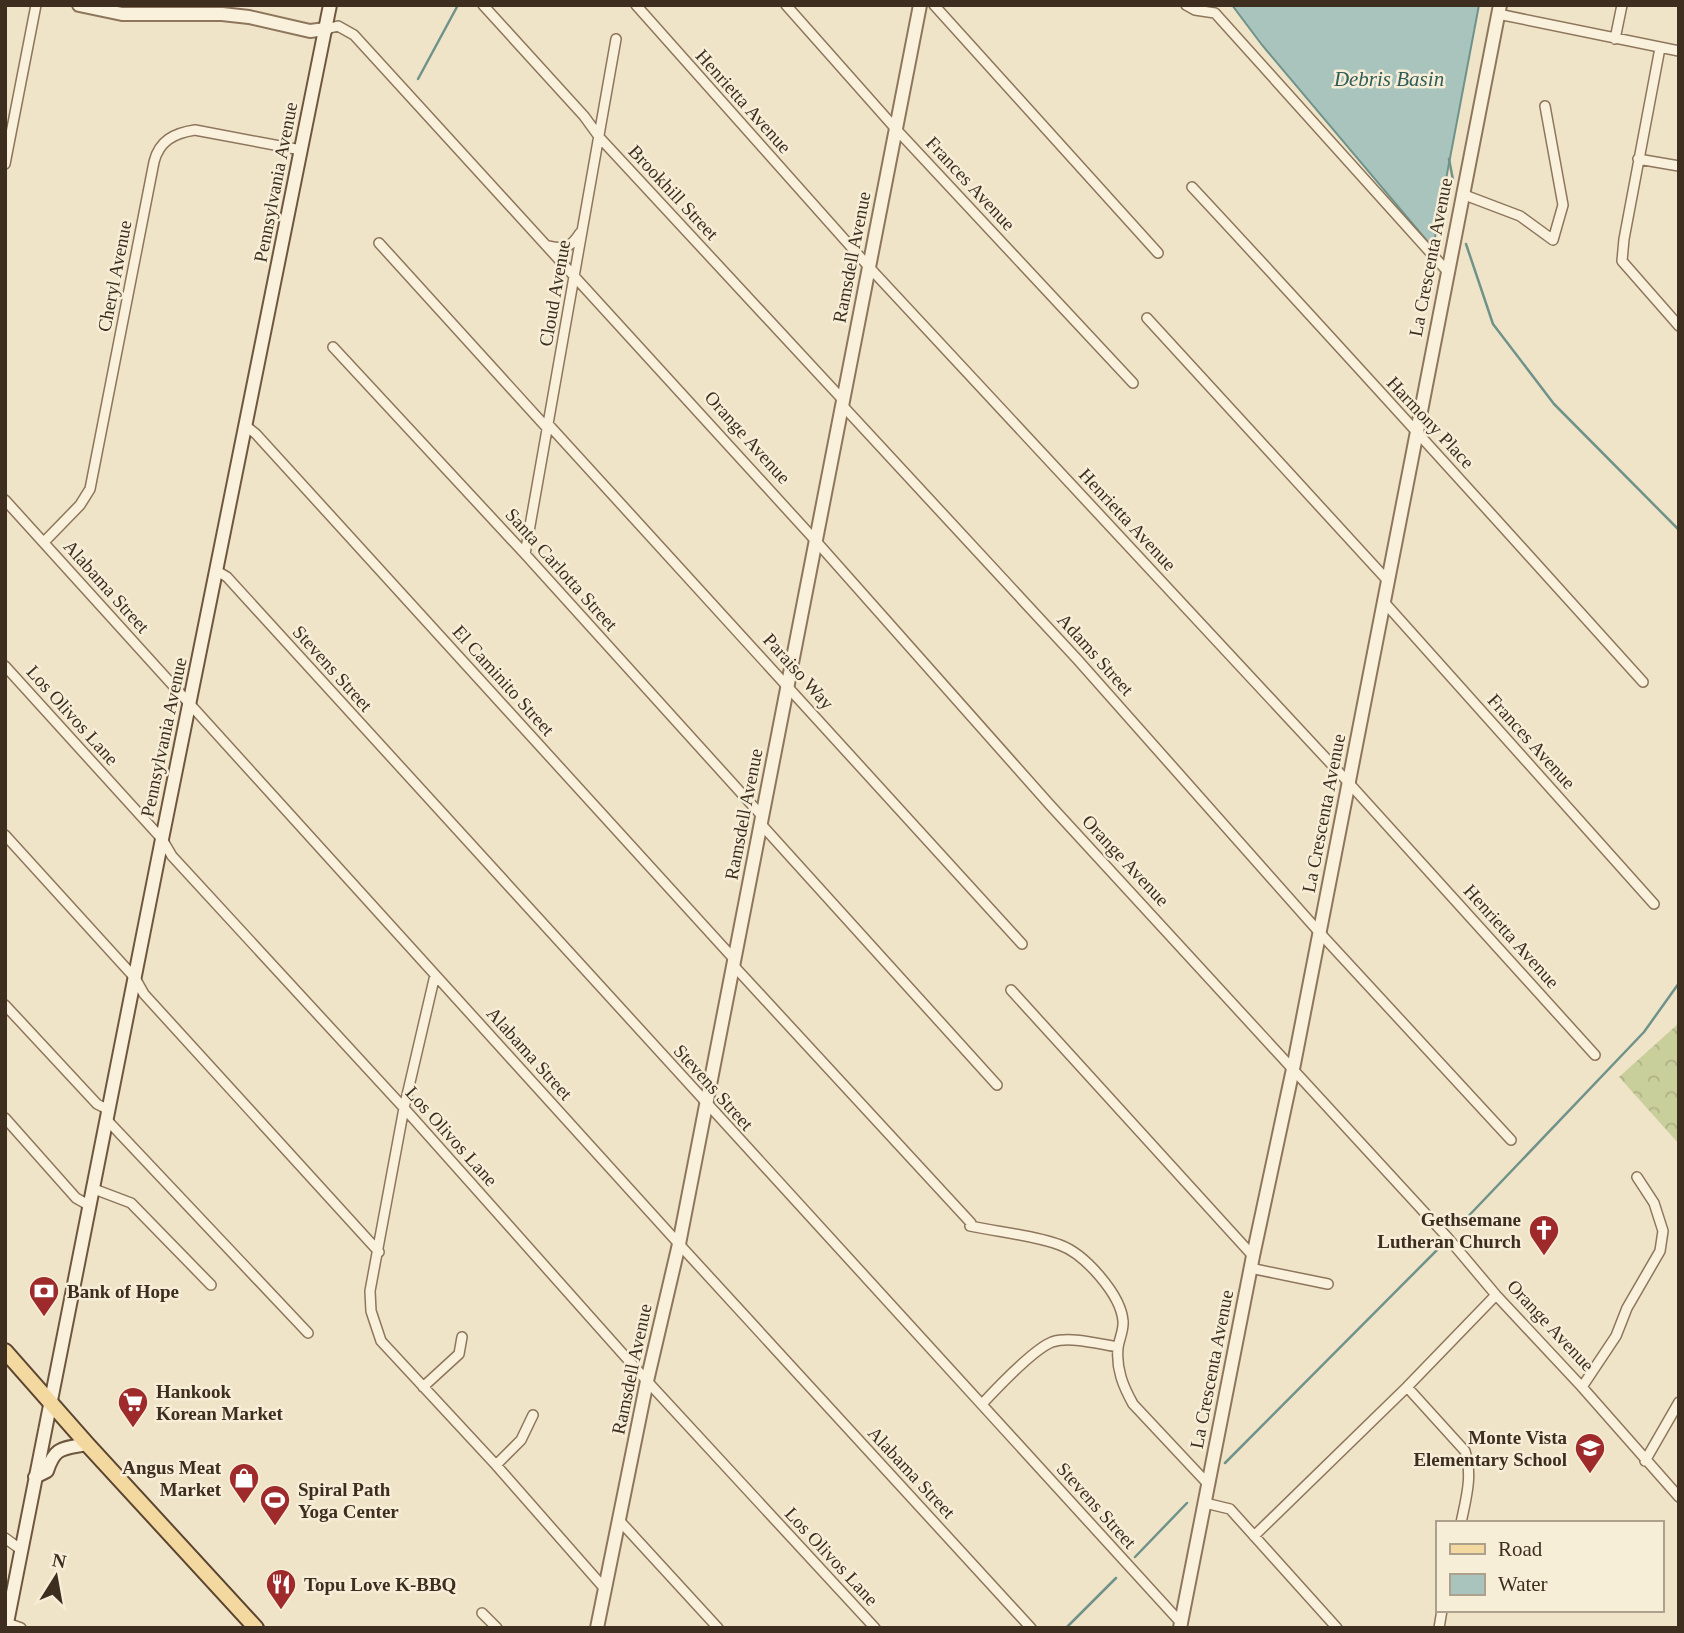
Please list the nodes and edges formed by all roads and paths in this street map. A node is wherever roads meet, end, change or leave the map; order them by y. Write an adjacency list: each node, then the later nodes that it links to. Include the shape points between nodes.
1 (36, 5): 22 (street)
2 (79, 5): 12 (street, Orange Avenue, via 122,14 236,16 310,31)
3 (330, 5): 12 (street, Pennsylvania Avenue)
4 (483, 5): 19 (street, Brookhill Street)
5 (636, 5): 30 (street, Henrietta Avenue)
6 (786, 5): 18 (street, Frances Avenue)
7 (919, 5): 18 (street, Ramsdell Avenue)
8 (934, 5): 29 (street)
9 (1186, 5): 31 (street, via 1215,13)
10 (1622, 5): 14 (street)
11 (1499, 10): 14 (street); 25 (street, La Crescenta Avenue)
12 (326, 29): 20 (street, Pennsylvania Avenue); 28 (street, Orange Avenue, via 338,26 354,35)
13 (616, 39): 19 (street, Cloud Avenue)
14 (1615, 39): 15 (street)
15 (1660, 48): 16 (street); 21 (street)
16 (1679, 51)
17 (1545, 106): 25 (street, via 1563,205 1553,240 1520,216)
18 (895, 128): 30 (street, Ramsdell Avenue); 36 (street, Frances Avenue)
19 (600, 138): 26 (street, Cloud Avenue); 37 (street, Brookhill Street)
20 (301, 150): 38 (street, Pennsylvania Avenue); 43 (street, Cheryl Avenue, via 195,130 181,132 161,146 154,162 90,489)
21 (1638, 159): 23 (street); 34 (street, via 1622,261)
22 (5, 161)
23 (1679, 166)
24 (1192, 187): 40 (street, Harmony Place)
25 (1462, 194): 31 (street, La Crescenta Avenue)
26 (584, 228): 28 (street, via 567,248); 32 (street, Cloud Avenue)
27 (379, 243): 39 (street, Paraiso Way)
28 (547, 246): 32 (street, Orange Avenue)
29 (1158, 253)
30 (869, 267): 37 (street, Ramsdell Avenue); 52 (street, Henrietta Avenue)
31 (1447, 271): 40 (street, La Crescenta Avenue)
32 (575, 277): 39 (street, Cloud Avenue); 42 (street, Orange Avenue)
33 (1147, 318): 46 (street)
34 (1679, 326)
35 (333, 347): 44 (street, Santa Carlotta Street)
36 (1133, 383)
37 (842, 402): 42 (street, Ramsdell Avenue); 57 (street, Adams Street)
38 (246, 426): 45 (street, Pennsylvania Avenue); 59 (street, El Caminito Street)
39 (547, 426): 44 (street, Cloud Avenue); 50 (street, Paraiso Way)
40 (1417, 431): 46 (street, La Crescenta Avenue); 49 (street, Harmony Place)
41 (5, 500): 43 (street, Alabama Street)
42 (816, 540): 50 (street, Ramsdell Avenue); 65 (street, Orange Avenue, via 1050,805)
43 (44, 542): 51 (street, Alabama Street)
44 (525, 554): 53 (street, Santa Carlotta Street)
45 (216, 571): 51 (street, Pennsylvania Avenue); 67 (street, Stevens Street, via 227,577)
46 (1388, 581): 47 (street, La Crescenta Avenue)
47 (1384, 602): 52 (street, La Crescenta Avenue); 56 (street, Frances Avenue)
48 (5, 666): 55 (street, Los Olivos Lane)
49 (1643, 682)
50 (787, 685): 53 (street, Ramsdell Avenue); 58 (street, Paraiso Way)
51 (189, 704): 55 (street, Pennsylvania Avenue); 60 (street, Alabama Street)
52 (1348, 782): 57 (street, La Crescenta Avenue); 64 (street, Henrietta Avenue)
53 (761, 819): 59 (street, Ramsdell Avenue); 66 (street, Santa Carlotta Street)
54 (5, 835): 61 (street)
55 (162, 839): 61 (street, Pennsylvania Avenue); 68 (street, Los Olivos Lane, via 172,856)
56 (1654, 904)
57 (1319, 932): 65 (street, La Crescenta Avenue); 71 (street)
58 (1022, 944)
59 (734, 962): 67 (street, Ramsdell Avenue); 83 (street, El Caminito Street, via 970,1224 1060,1244 1110,1287 1123,1324)
60 (435, 975): 68 (street); 75 (street, Alabama Street)
61 (135, 978): 69 (street, Pennsylvania Avenue); 76 (street)
62 (1012, 990): 77 (street)
63 (5, 1005): 69 (street)
64 (1595, 1055)
65 (1293, 1069): 77 (street, La Crescenta Avenue); 80 (street, Orange Avenue)
66 (998, 1085)
67 (706, 1104): 75 (street, Ramsdell Avenue); 91 (street, Stevens Street)
68 (404, 1108): 76 (street); 85 (street, Los Olivos Lane)
69 (108, 1115): 73 (street, Pennsylvania Avenue); 81 (street)
70 (5, 1118): 74 (street, via 76,1198)
71 (1511, 1140)
72 (1637, 1177): 88 (street, via 1654,1203 1663,1231 1660,1251 1616,1336)
73 (94, 1189): 74 (street, Pennsylvania Avenue); 79 (street, via 131,1203)
74 (90, 1206): 89 (street, Pennsylvania Avenue)
75 (679, 1244): 85 (street, Ramsdell Avenue); 115 (street, Alabama Street)
76 (379, 1252): 86 (street, via 370,1291 381,1341)
77 (1251, 1262): 78 (street); 97 (street, La Crescenta Avenue)
78 (1328, 1284)
79 (211, 1285)
80 (1496, 1295): 87 (street); 88 (street, Orange Avenue)
81 (308, 1333)
82 (462, 1338): 86 (street, via 459,1354)
83 (1118, 1347): 91 (street, via 1052,1342); 97 (street, El Caminito Street, via 1119,1371 1133,1404)
84 (5, 1351): 89 (main road)
85 (647, 1381): 100 (street, Ramsdell Avenue); 114 (street, Los Olivos Lane)
86 (423, 1387): 95 (street)
87 (1407, 1387): 101 (street, via 1465,1451 1469,1482); 102 (street)
88 (1582, 1387): 94 (street, Orange Avenue)
89 (51, 1402): 93 (main road); 96 (street, Pennsylvania Avenue)
90 (1679, 1402): 94 (street)
91 (982, 1404): 108 (street, Stevens Street)
92 (533, 1415): 95 (street, via 521,1440)
93 (87, 1444): 96 (street, Pennsylvania Avenue, via 57,1451 47,1471); 110 (main road)
94 (1646, 1461): 98 (street, Orange Avenue)
95 (496, 1465): 105 (street)
96 (35, 1478): 104 (street, Pennsylvania Avenue)
97 (1208, 1484): 99 (street, La Crescenta Avenue)
98 (1679, 1497)
99 (1205, 1503): 102 (street, via 1230,1509); 108 (street, La Crescenta Avenue)
100 (618, 1519): 105 (street, Ramsdell Avenue); 113 (street)
101 (1461, 1521)
102 (1254, 1536): 116 (street)
103 (5, 1538): 104 (street)
104 (20, 1549): 107 (street, Pennsylvania Avenue)
105 (605, 1589): 112 (street, Ramsdell Avenue)
106 (482, 1613): 111 (street)
107 (6, 1625): 109 (street)
108 (1182, 1626)
109 (21, 1628)
110 (256, 1628)
111 (497, 1628)
112 (597, 1628)
113 (718, 1628)
114 (875, 1628)
115 (1031, 1628)
116 (1337, 1628)

